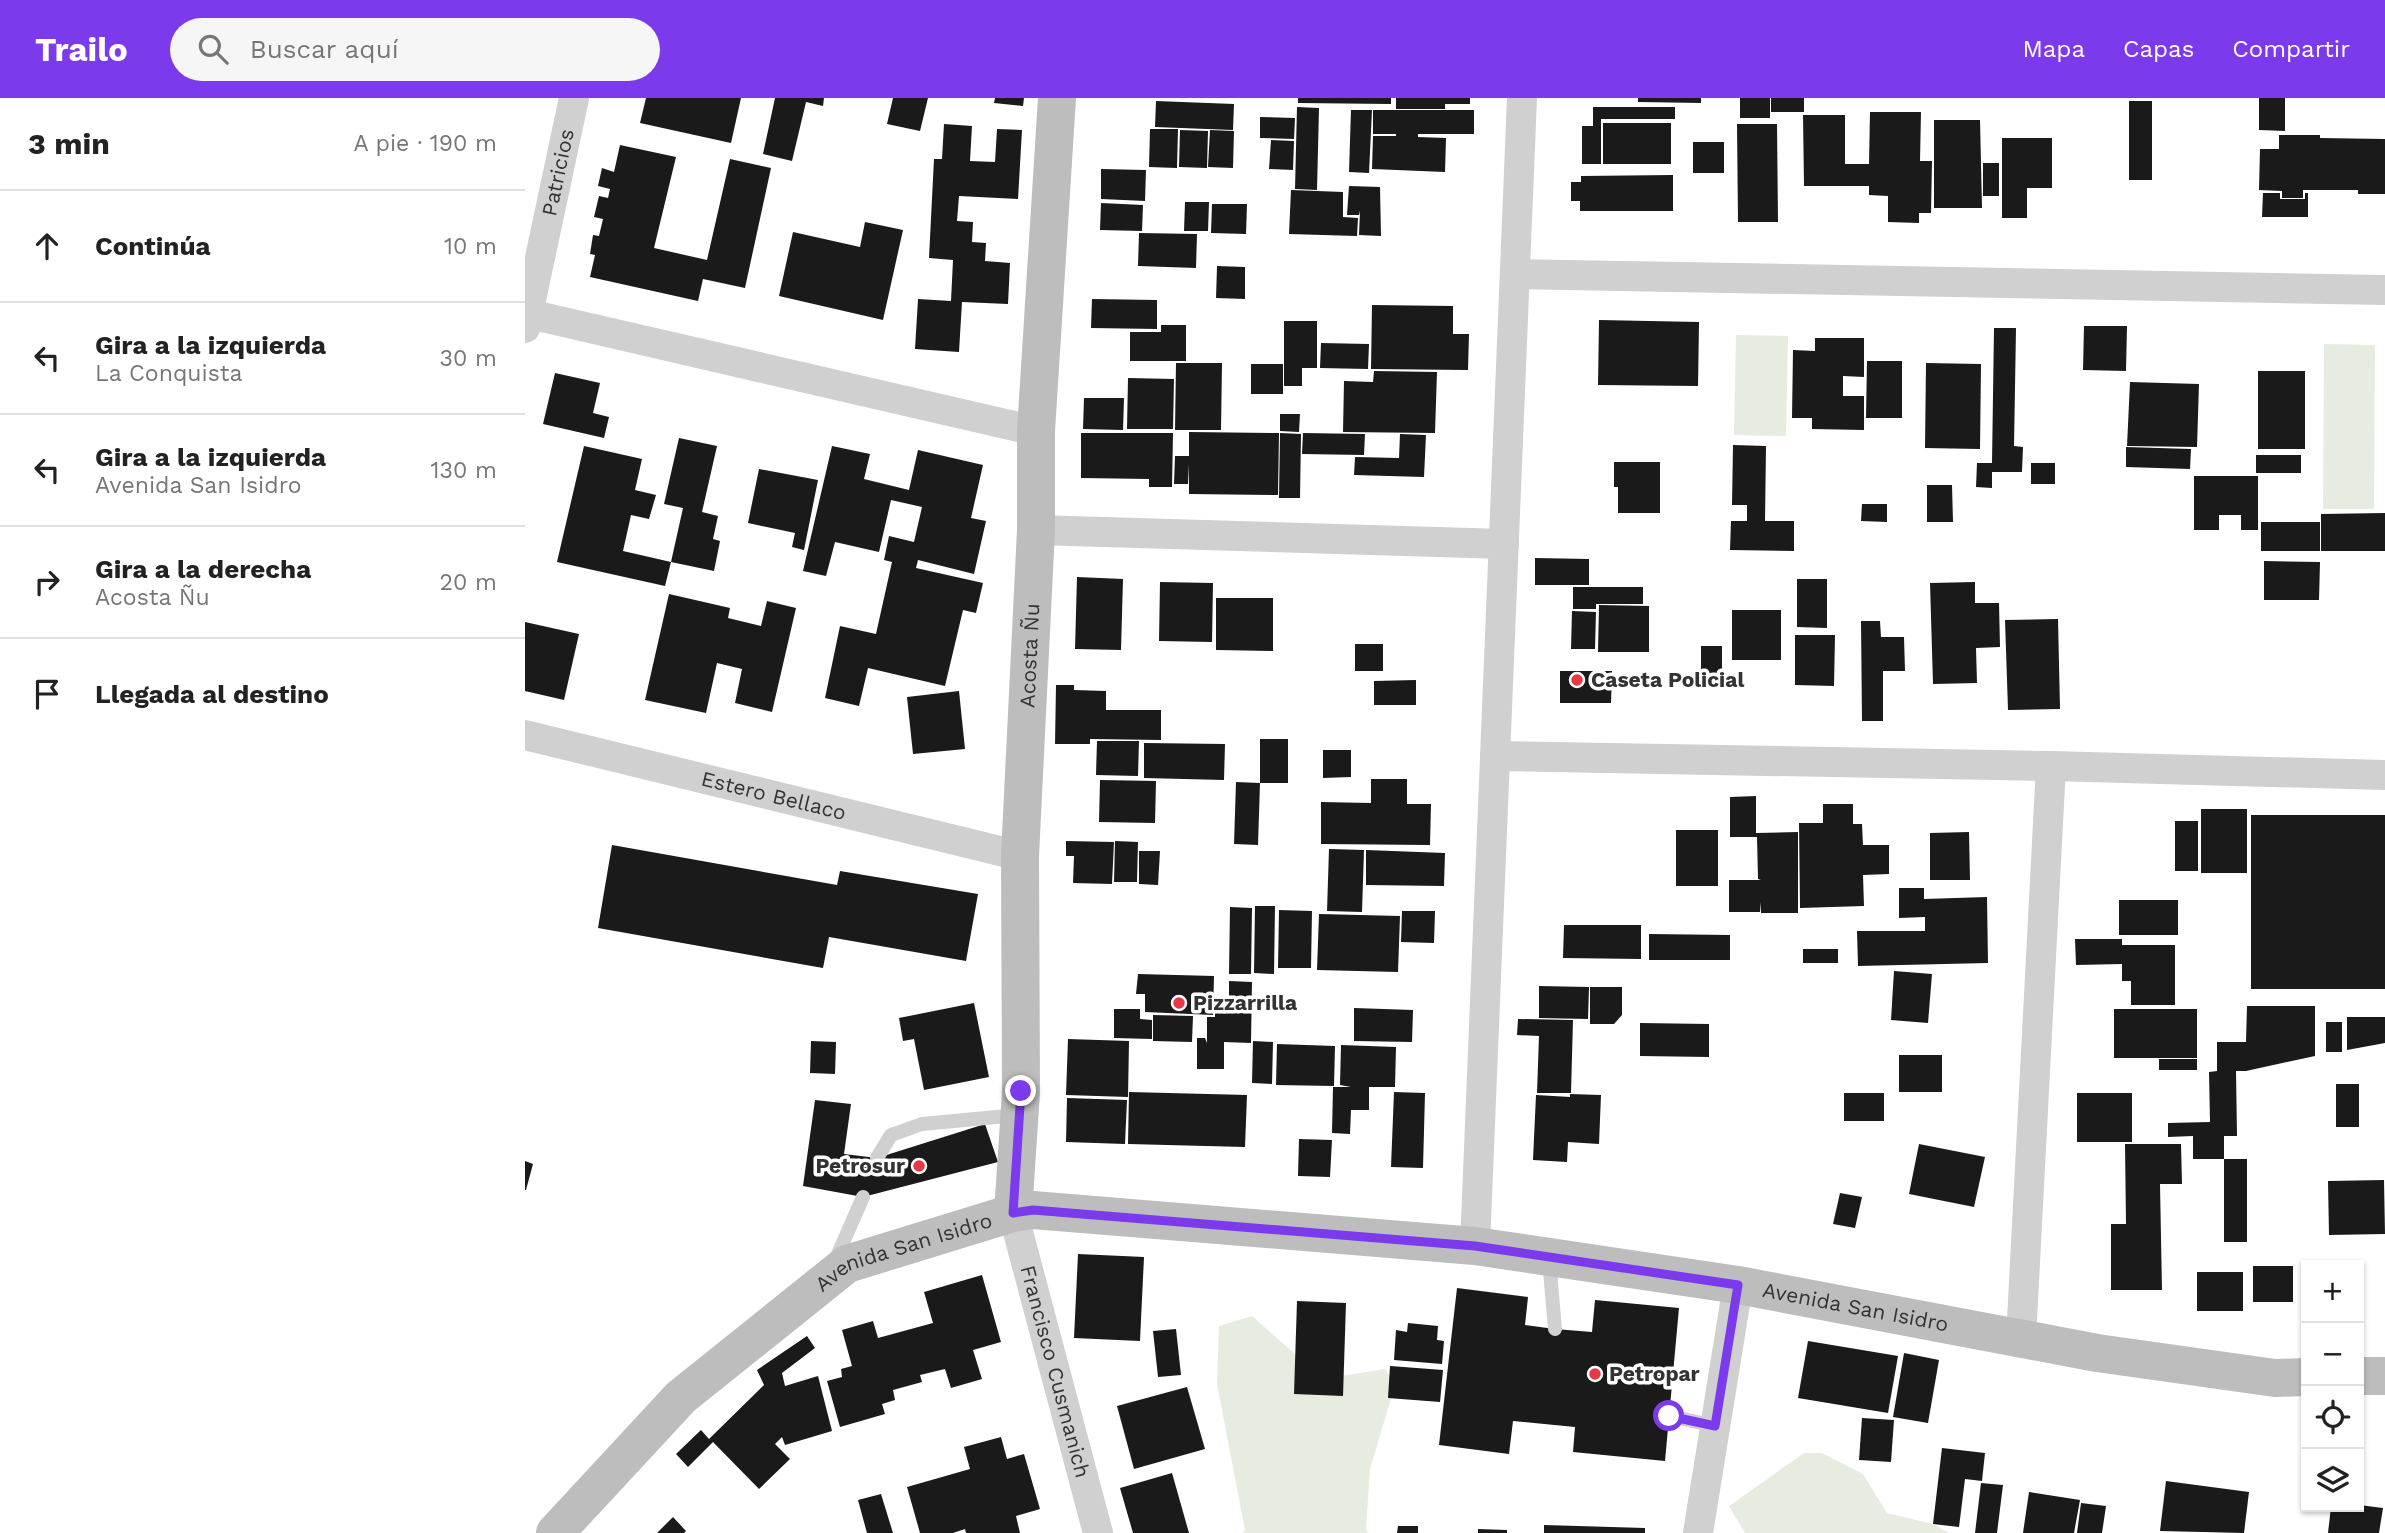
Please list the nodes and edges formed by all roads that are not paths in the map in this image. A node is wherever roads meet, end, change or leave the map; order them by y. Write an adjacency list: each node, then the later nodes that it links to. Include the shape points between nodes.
1 (574, 98): 6 (street, Patricios)
2 (1058, 98): 7 (main road, Acosta Ñu)
3 (1522, 98): 4 (street)
4 (1515, 274): 5 (street); 9 (street)
5 (2385, 290)
6 (527, 321): 7 (street)
7 (1036, 431): 8 (main road, Acosta Ñu)
8 (1036, 530): 9 (street); 14 (main road, Acosta Ñu)
9 (1504, 544): 11 (street)
10 (525, 736): 14 (street, Estero Bellaco)
11 (1495, 756): 12 (street); 19 (street)
12 (2051, 765): 13 (street); 24 (street)
13 (2385, 775)
14 (1020, 856): 15 (main road, Acosta Ñu)
15 (1019, 1115): 16 (lane, via 922,1124 891,1135); 18 (main road, Acosta Ñu)
16 (877, 1158)
17 (863, 1197): 21 (lane)
18 (1013, 1213): 19 (main road, Avenida San Isidro, via 1033,1210); 21 (main road, Avenida San Isidro, via 847,1264); 31 (street, Francisco Cusmanich)
19 (1475, 1246): 20 (main road, Avenida San Isidro)
20 (1549, 1257): 22 (main road, Avenida San Isidro); 23 (lane)
21 (827, 1280): 30 (main road, Avenida San Isidro, via 681,1397)
22 (1738, 1285): 24 (main road, Avenida San Isidro); 29 (street)
23 (1555, 1329)
24 (2021, 1339): 27 (main road, Avenida San Isidro, via 2262,1376)
25 (2364, 1376): 26 (main road)
26 (2385, 1376)
27 (2301, 1377)
28 (1669, 1416): 29 (lane)
29 (1715, 1426): 32 (street)
30 (555, 1533)
31 (1098, 1533)
32 (1698, 1533)

